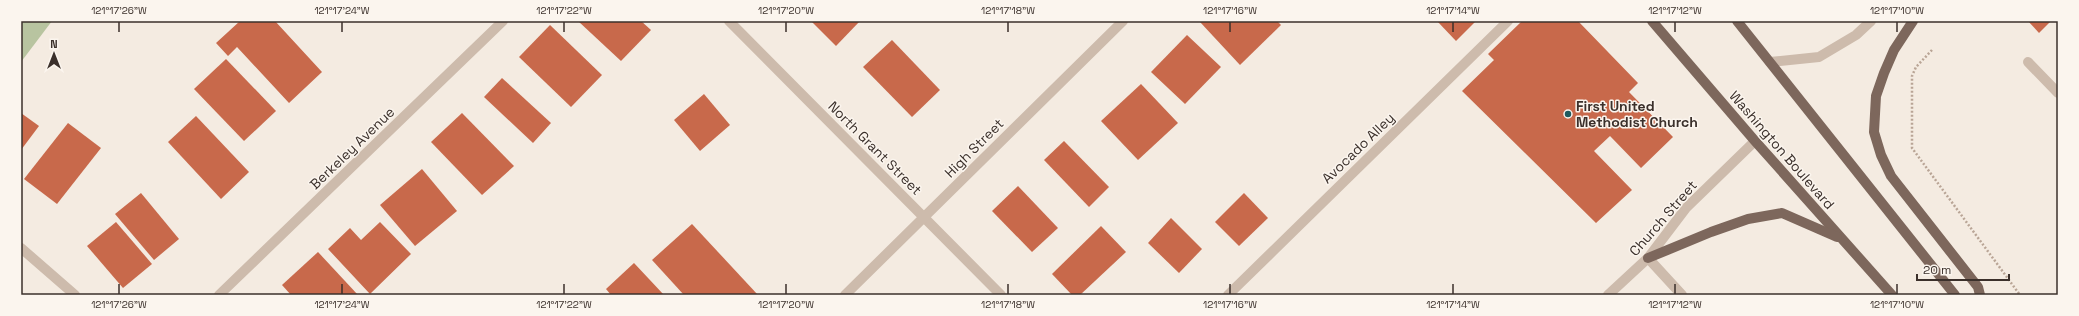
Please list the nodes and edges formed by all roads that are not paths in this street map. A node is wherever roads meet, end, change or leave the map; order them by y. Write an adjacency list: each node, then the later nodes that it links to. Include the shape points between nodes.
1 (503, 21): 18 (street, Berkeley Avenue)
2 (1123, 21): 13 (street, High Street)
3 (1508, 21): 21 (street, Avocado Alley)
4 (1652, 21): 12 (main road, Washington Boulevard)
5 (1737, 21): 9 (main road)
6 (1871, 21): 9 (street, via 1856,35 1819,57)
7 (1913, 21): 26 (main road, via 1894,50 1884,73 1876,96 1874,132 1891,176 1978,287)
8 (732, 22): 13 (street, North Grant Street)
9 (1770, 62): 25 (main road)
10 (2028, 62): 11 (street)
11 (2058, 93)
12 (1755, 141): 14 (main road, Washington Boulevard); 16 (street, Church Street, via 1686,208)
13 (924, 217): 19 (street, High Street); 20 (street, North Grant Street)
14 (1840, 238): 16 (main road, via 1782,213 1748,220 1711,232); 24 (main road, Washington Boulevard)
15 (21, 248): 17 (street)
16 (1648, 258): 22 (street, Church Street); 23 (street)
17 (75, 295)
18 (219, 295)
19 (846, 295)
20 (1001, 295)
21 (1228, 295)
22 (1608, 295)
23 (1682, 295)
24 (1892, 295)
25 (1955, 295)
26 (1980, 295)

